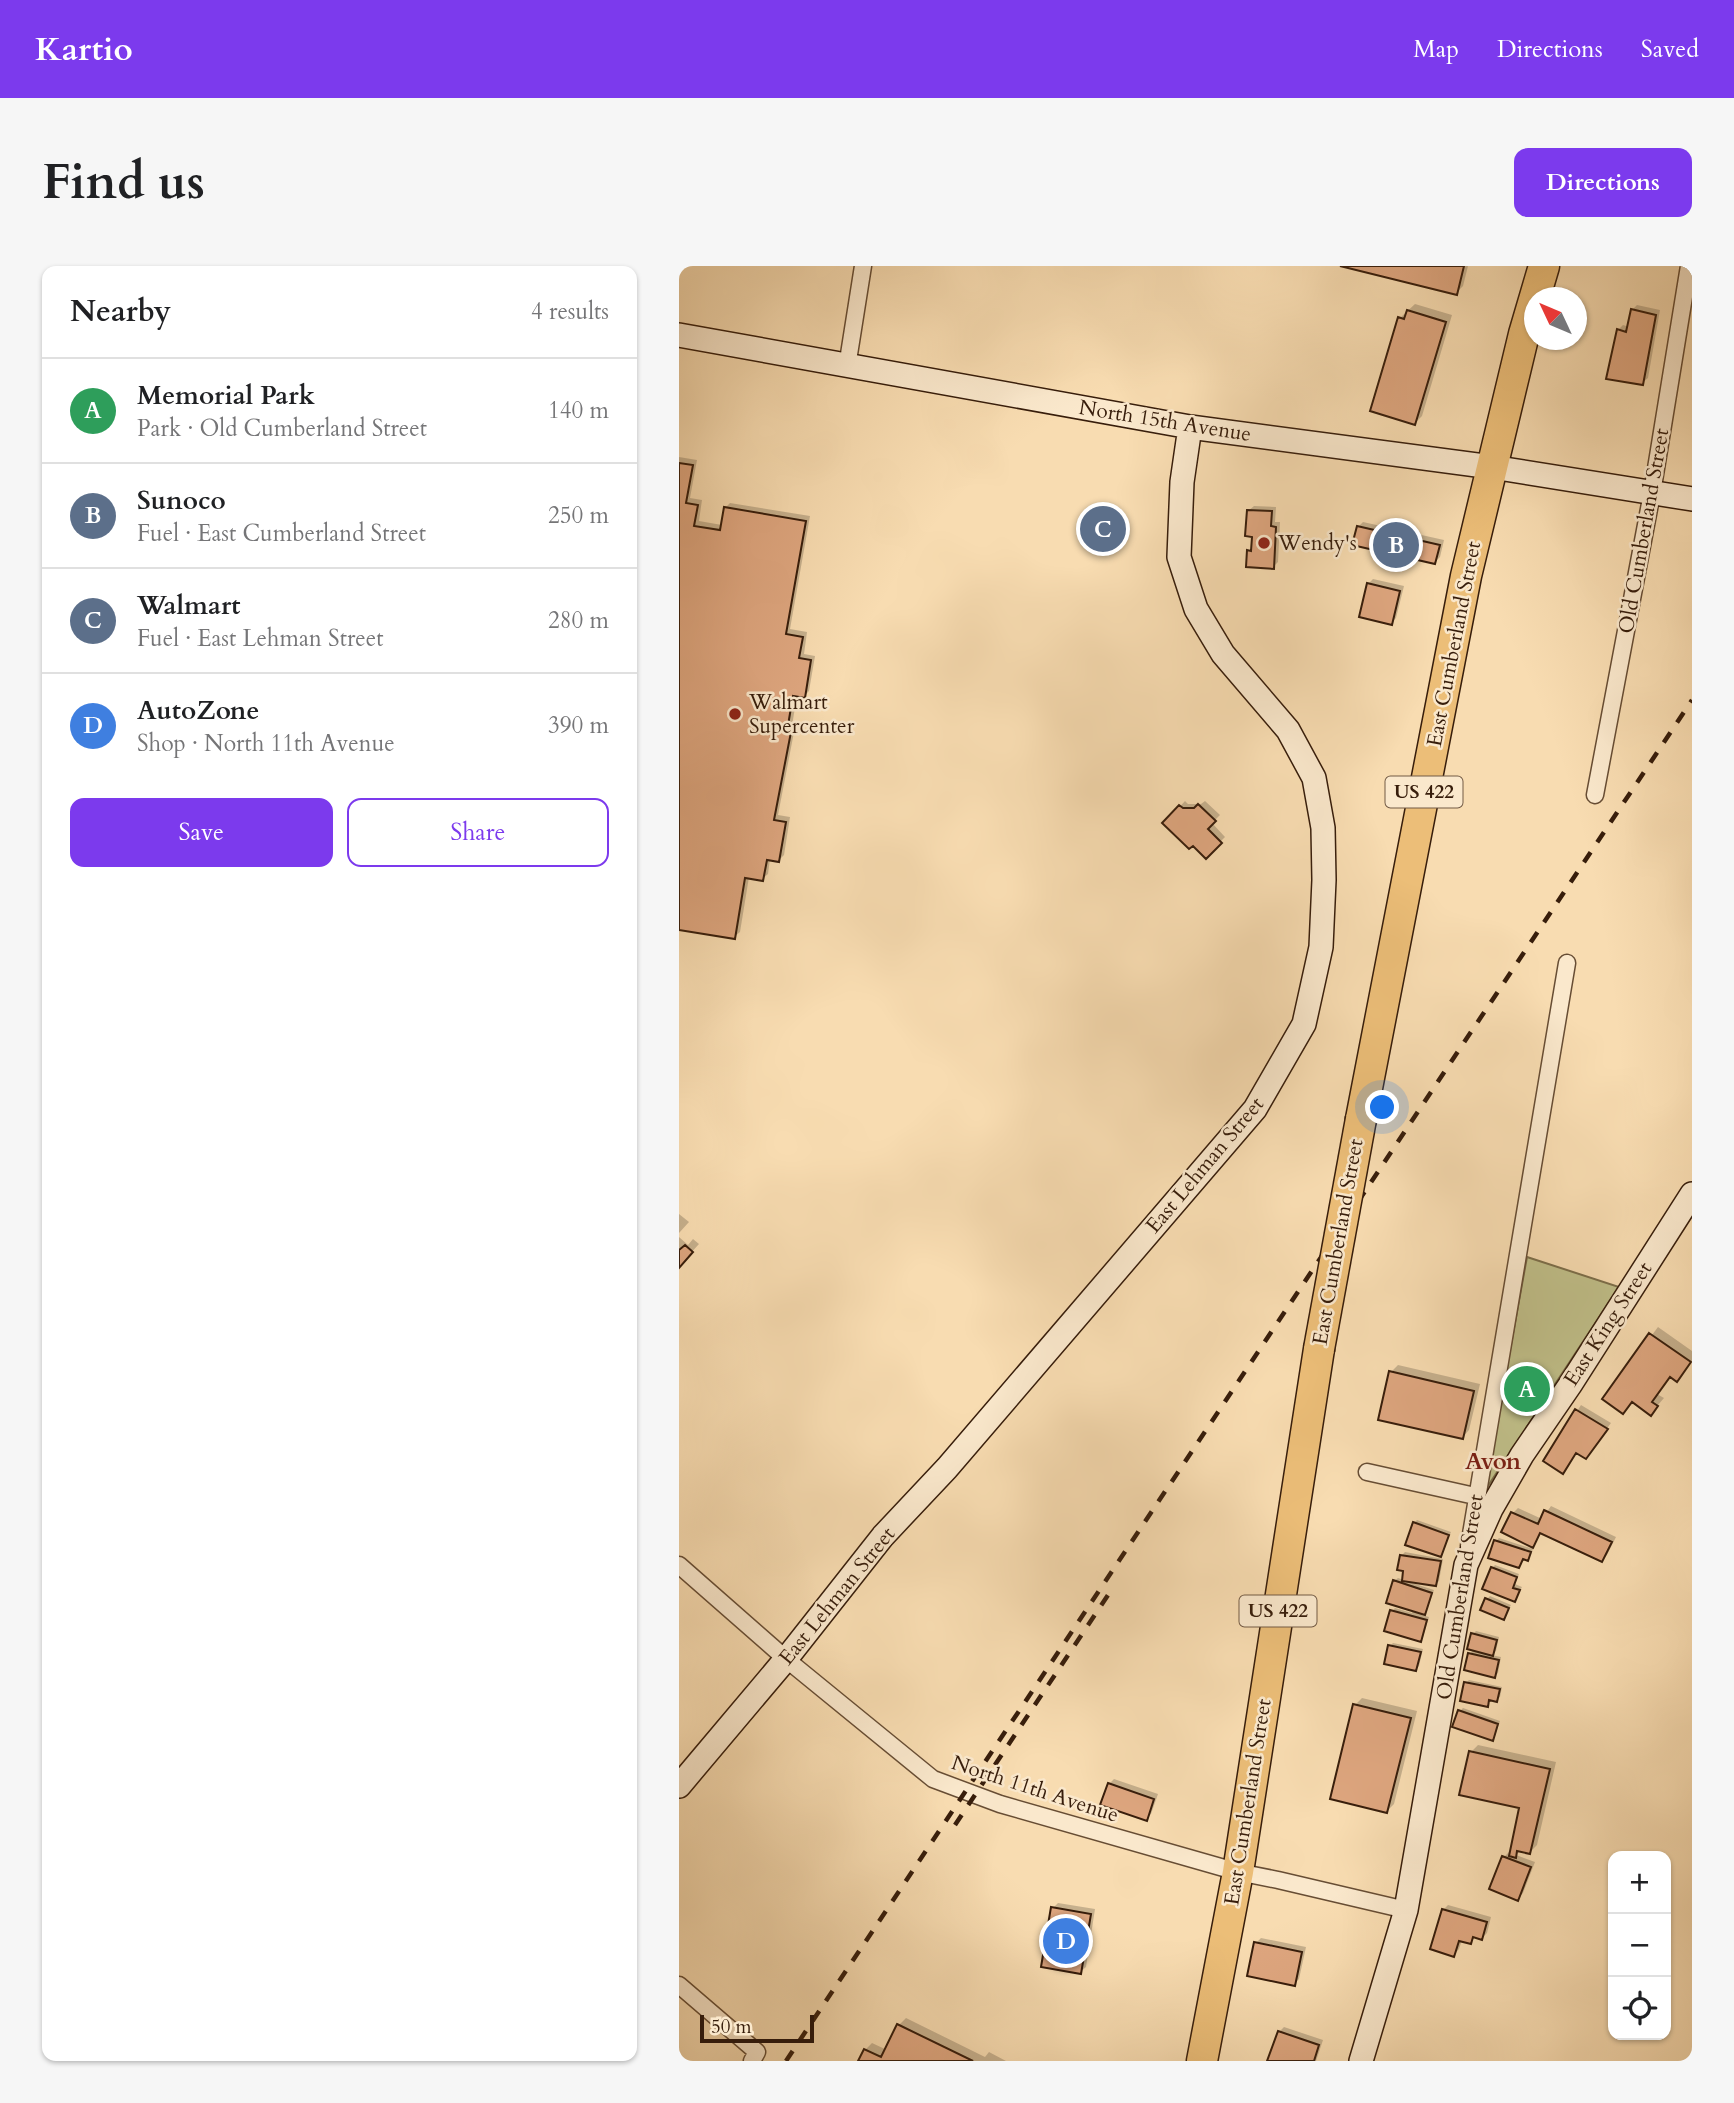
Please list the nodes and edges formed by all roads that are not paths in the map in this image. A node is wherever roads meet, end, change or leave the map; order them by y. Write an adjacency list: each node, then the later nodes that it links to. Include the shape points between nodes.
1 (863, 266): 5 (street)
2 (1543, 266): 7 (highway, East Cumberland Street / US 422)
3 (1689, 266): 8 (street, Old Cumberland Street)
4 (679, 335): 5 (main road, North 15th Avenue)
5 (847, 367): 6 (main road, North 15th Avenue)
6 (1190, 427): 7 (main road, North 15th Avenue); 17 (main road, East Lehman Street, via 1179,557 1196,609 1223,654 1288,730 1314,778 1323,828 1324,880 1321,947 1304,1024 1255,1109 947,1468 883,1536)
7 (1492, 467): 8 (main road, North 15th Avenue); 19 (highway, East Cumberland Street / US 422, bridge, via 1466,576 1319,1349)
8 (1652, 493): 9 (main road, North 15th Avenue); 10 (street, Old Cumberland Street)
9 (1692, 499)
10 (1595, 795)
11 (1567, 963): 14 (street, Old Cumberland Street)
12 (1692, 1194): 16 (main road, East King Street, via 1522,1455)
13 (1367, 1472): 14 (street)
14 (1475, 1496): 16 (street, Old Cumberland Street)
15 (679, 1565): 17 (street, North 11th Avenue)
16 (1466, 1565): 20 (main road, Old Cumberland Street)
17 (786, 1659): 18 (main road, East Lehman Street); 19 (street, North 11th Avenue, via 933,1779 1000,1804)
18 (679, 1786)
19 (1238, 1872): 20 (street, North 11th Avenue); 23 (highway, East Cumberland Street / US 422)
20 (1406, 1910): 24 (main road, Old Cumberland Street)
21 (679, 1985): 22 (street)
22 (755, 2057)
23 (1202, 2061)
24 (1361, 2061)

